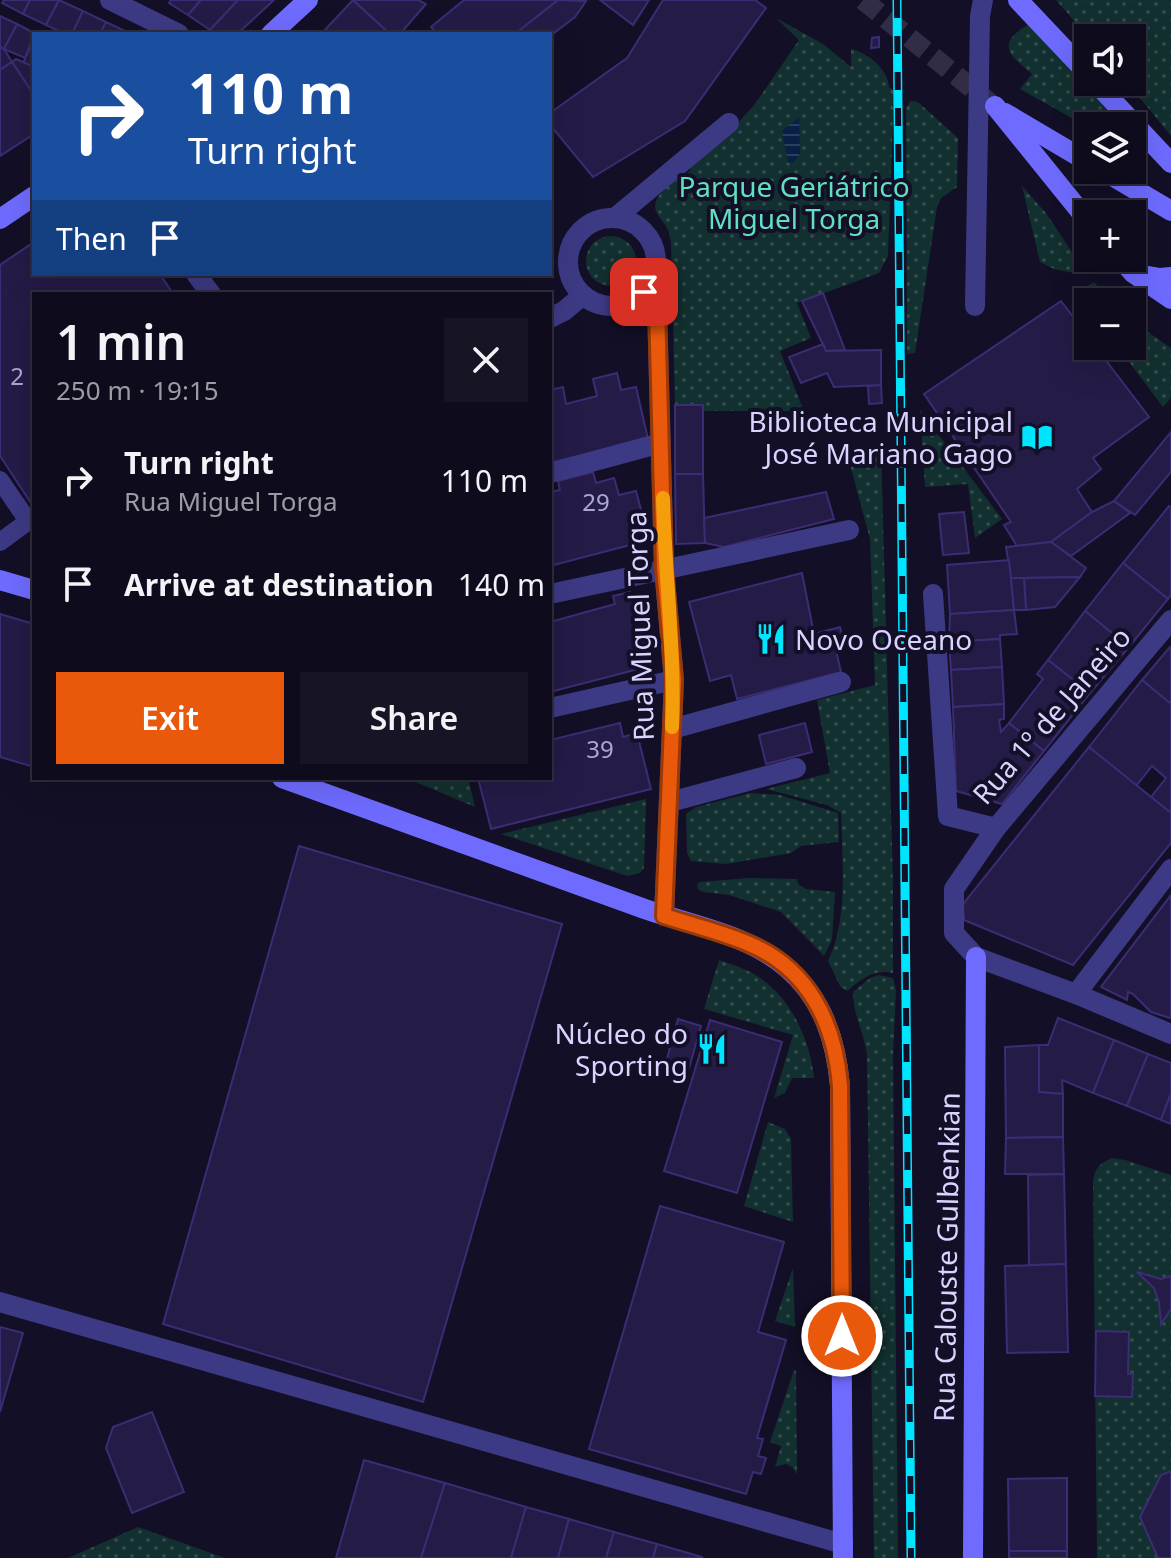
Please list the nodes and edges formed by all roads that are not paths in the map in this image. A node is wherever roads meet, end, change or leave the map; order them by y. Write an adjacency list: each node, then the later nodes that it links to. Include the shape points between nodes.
1 (110, 0): 5 (street)
2 (308, 0): 6 (street)
3 (983, 0): 24 (street)
4 (1018, 0): 7 (street)
5 (175, 32)
6 (273, 32)
7 (1074, 59)
8 (1108, 96): 11 (street)
9 (729, 123): 16 (street)
10 (1074, 154): 14 (street, via 995,106)
11 (1171, 163)
12 (1126, 184): 15 (street)
13 (32, 197): 17 (street)
14 (1074, 204)
15 (1171, 211)
16 (616, 217): 21 (street, via 641,228 650,239 656,267); 22 (street, via 589,224 571,244 569,272)
17 (0, 219)
18 (1134, 272): 23 (street)
19 (1143, 272): 20 (street)
20 (1171, 277)
21 (644, 292): 22 (street, via 608,306); 26 (street, Rua Miguel Torga, via 657,307)
22 (583, 295): 25 (street)
23 (1171, 299)
24 (975, 306)
25 (552, 317)
26 (661, 443): 27 (street); 32 (street, Rua Miguel Torga)
27 (552, 472)
28 (0, 480): 29 (lane)
29 (31, 519): 31 (lane)
30 (849, 530): 32 (street)
31 (0, 542)
32 (664, 568): 35 (street); 38 (street, Rua Miguel Torga)
33 (0, 580): 34 (street)
34 (32, 589)
35 (552, 594)
36 (933, 594): 45 (street, Rua 1º de Janeiro, via 948,816)
37 (1171, 620): 45 (street, Rua 1º de Janeiro)
38 (674, 680): 40 (street); 41 (street, Rua Miguel Torga)
39 (841, 682): 41 (street)
40 (552, 708)
41 (672, 729): 44 (street, Rua Miguel Torga)
42 (796, 768): 44 (street)
43 (288, 780): 47 (street)
44 (670, 802): 47 (street, Rua Miguel Torga)
45 (996, 828): 48 (street, via 954,889 954,933)
46 (1171, 869): 49 (street)
47 (664, 916): 52 (street, via 749,943 789,969 819,1006 837,1055)
48 (976, 957): 49 (street); 53 (street, Rua Calouste Gulbenkian)
49 (1076, 994): 50 (street)
50 (1171, 1034)
51 (0, 1302): 52 (street)
52 (843, 1551)
53 (973, 1558)

